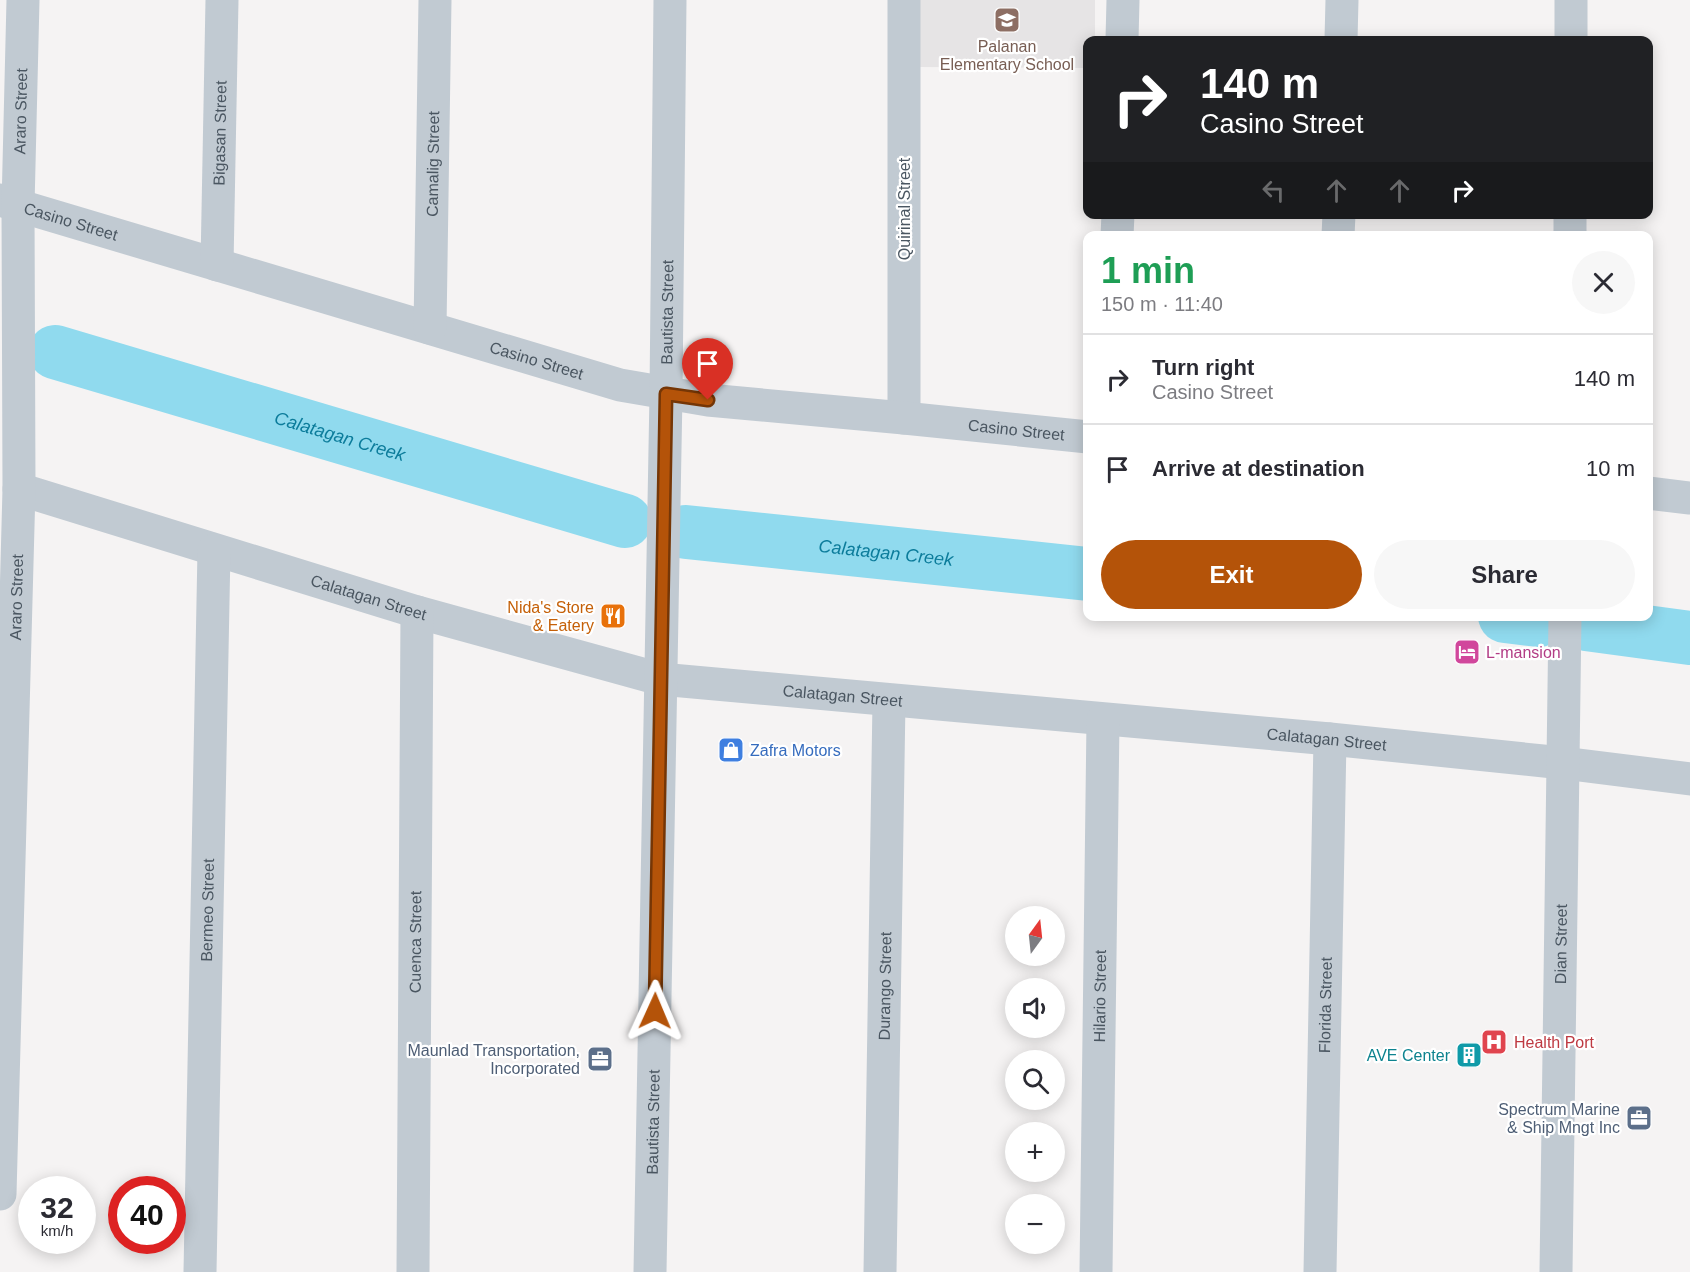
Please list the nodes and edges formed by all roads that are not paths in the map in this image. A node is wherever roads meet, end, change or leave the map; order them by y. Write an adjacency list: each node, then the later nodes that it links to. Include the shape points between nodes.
1 (23, 0): 12 (street, Araro Street)
2 (222, 0): 13 (street, Bigasan Street)
3 (435, 0): 14 (street, Camalig Street)
4 (669, 0): 15 (street, Bautista Street)
5 (904, 0): 16 (street, Quirinal Street)
6 (1123, 0): 9 (street)
7 (1342, 0): 10 (street)
8 (1571, 0): 11 (street)
9 (1122, 36)
10 (1341, 36)
11 (1571, 36)
12 (9, 203): 13 (street, Casino Street); 18 (street, Araro Street)
13 (217, 265): 14 (street, Casino Street)
14 (430, 328): 15 (street, Casino Street, via 620,385)
15 (666, 394): 16 (street, Casino Street); 24 (street, Bautista Street)
16 (904, 418): 17 (street, Casino Street)
17 (1083, 437)
18 (19, 489): 21 (street, Calatagan Street); 30 (street, Araro Street)
19 (1653, 494): 20 (street)
20 (1690, 498)
21 (214, 550): 22 (street, Calatagan Street); 31 (street, Bermeo Street)
22 (417, 612): 24 (street, Calatagan Street); 32 (street, Cuenca Street)
23 (1566, 621): 28 (street, Dian Street)
24 (660, 679): 25 (street, Calatagan Street); 33 (street, Bautista Street)
25 (889, 700): 26 (street, Calatagan Street); 34 (street, Durango Street)
26 (1103, 720): 27 (street, Calatagan Street); 35 (street, Hilario Street)
27 (1330, 739): 28 (street, Calatagan Street); 36 (street, Florida Street)
28 (1563, 763): 29 (street, Calatagan Street); 37 (street, Dian Street)
29 (1690, 779)
30 (0, 1194)
31 (201, 1272)
32 (413, 1272)
33 (650, 1272)
34 (880, 1272)
35 (1096, 1272)
36 (1320, 1272)
37 (1556, 1272)

